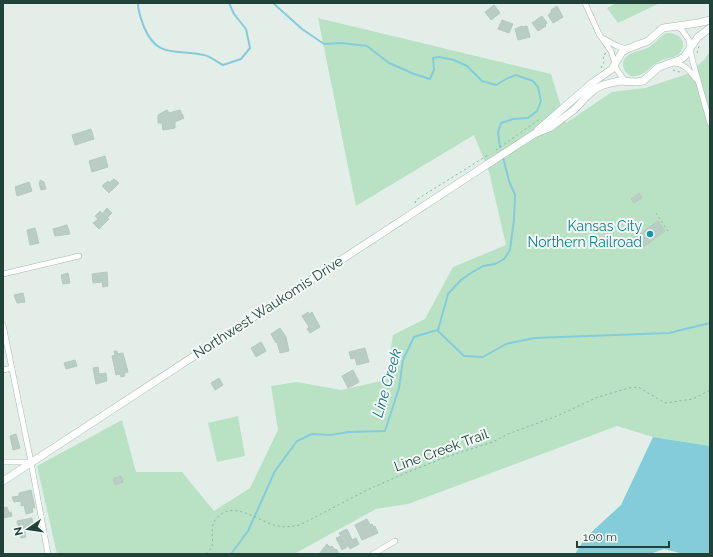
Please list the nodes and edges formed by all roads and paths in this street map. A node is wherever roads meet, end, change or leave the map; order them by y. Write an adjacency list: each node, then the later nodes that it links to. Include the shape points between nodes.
1 (585, 3): 5 (street)
2 (710, 20): 3 (main road)
3 (676, 26): 6 (street, via 686,34); 7 (main road, via 664,28 648,41)
4 (710, 28): 6 (main road, Northwest Waukomis Drive)
5 (603, 39): 7 (street); 9 (street, via 611,51)
6 (690, 47): 8 (main road, Northwest Waukomis Drive, via 684,57); 11 (street)
7 (627, 49): 9 (main road, Northwest Waukomis Drive, via 622,52)
8 (669, 63): 10 (main road, Northwest Waukomis Drive, via 659,67 643,81); 11 (street, via 678,63 686,68)
9 (615, 64): 10 (street); 13 (main road, Northwest Waukomis Drive)
10 (625, 81): 13 (main road, Northwest Waukomis Drive, via 595,89 575,109 551,127)
11 (700, 85): 12 (street)
12 (710, 124)
13 (534, 134): 14 (main road, Northwest Waukomis Drive)
14 (513, 143): 15 (main road, Northwest Waukomis Drive); 15 (path)
15 (495, 155): 16 (path, via 416,200); 26 (main road, Northwest Waukomis Drive)
16 (414, 205)
17 (656, 213): 18 (path)
18 (668, 231)
19 (79, 256): 20 (street)
20 (3, 274)
21 (3, 325): 22 (street)
22 (12, 368): 23 (street); 26 (street)
23 (3, 370)
24 (710, 390): 30 (path, Line Creek Trail, via 693,399 665,404 638,387 598,397 492,442 408,472 300,525 279,526 242,512 224,512 216,519 212,528 212,547)
25 (3, 462): 26 (street)
26 (31, 462): 27 (main road, Northwest Waukomis Drive); 29 (street)
27 (3, 481)
28 (396, 541): 31 (street)
29 (48, 554)
30 (206, 554)
31 (373, 554)

